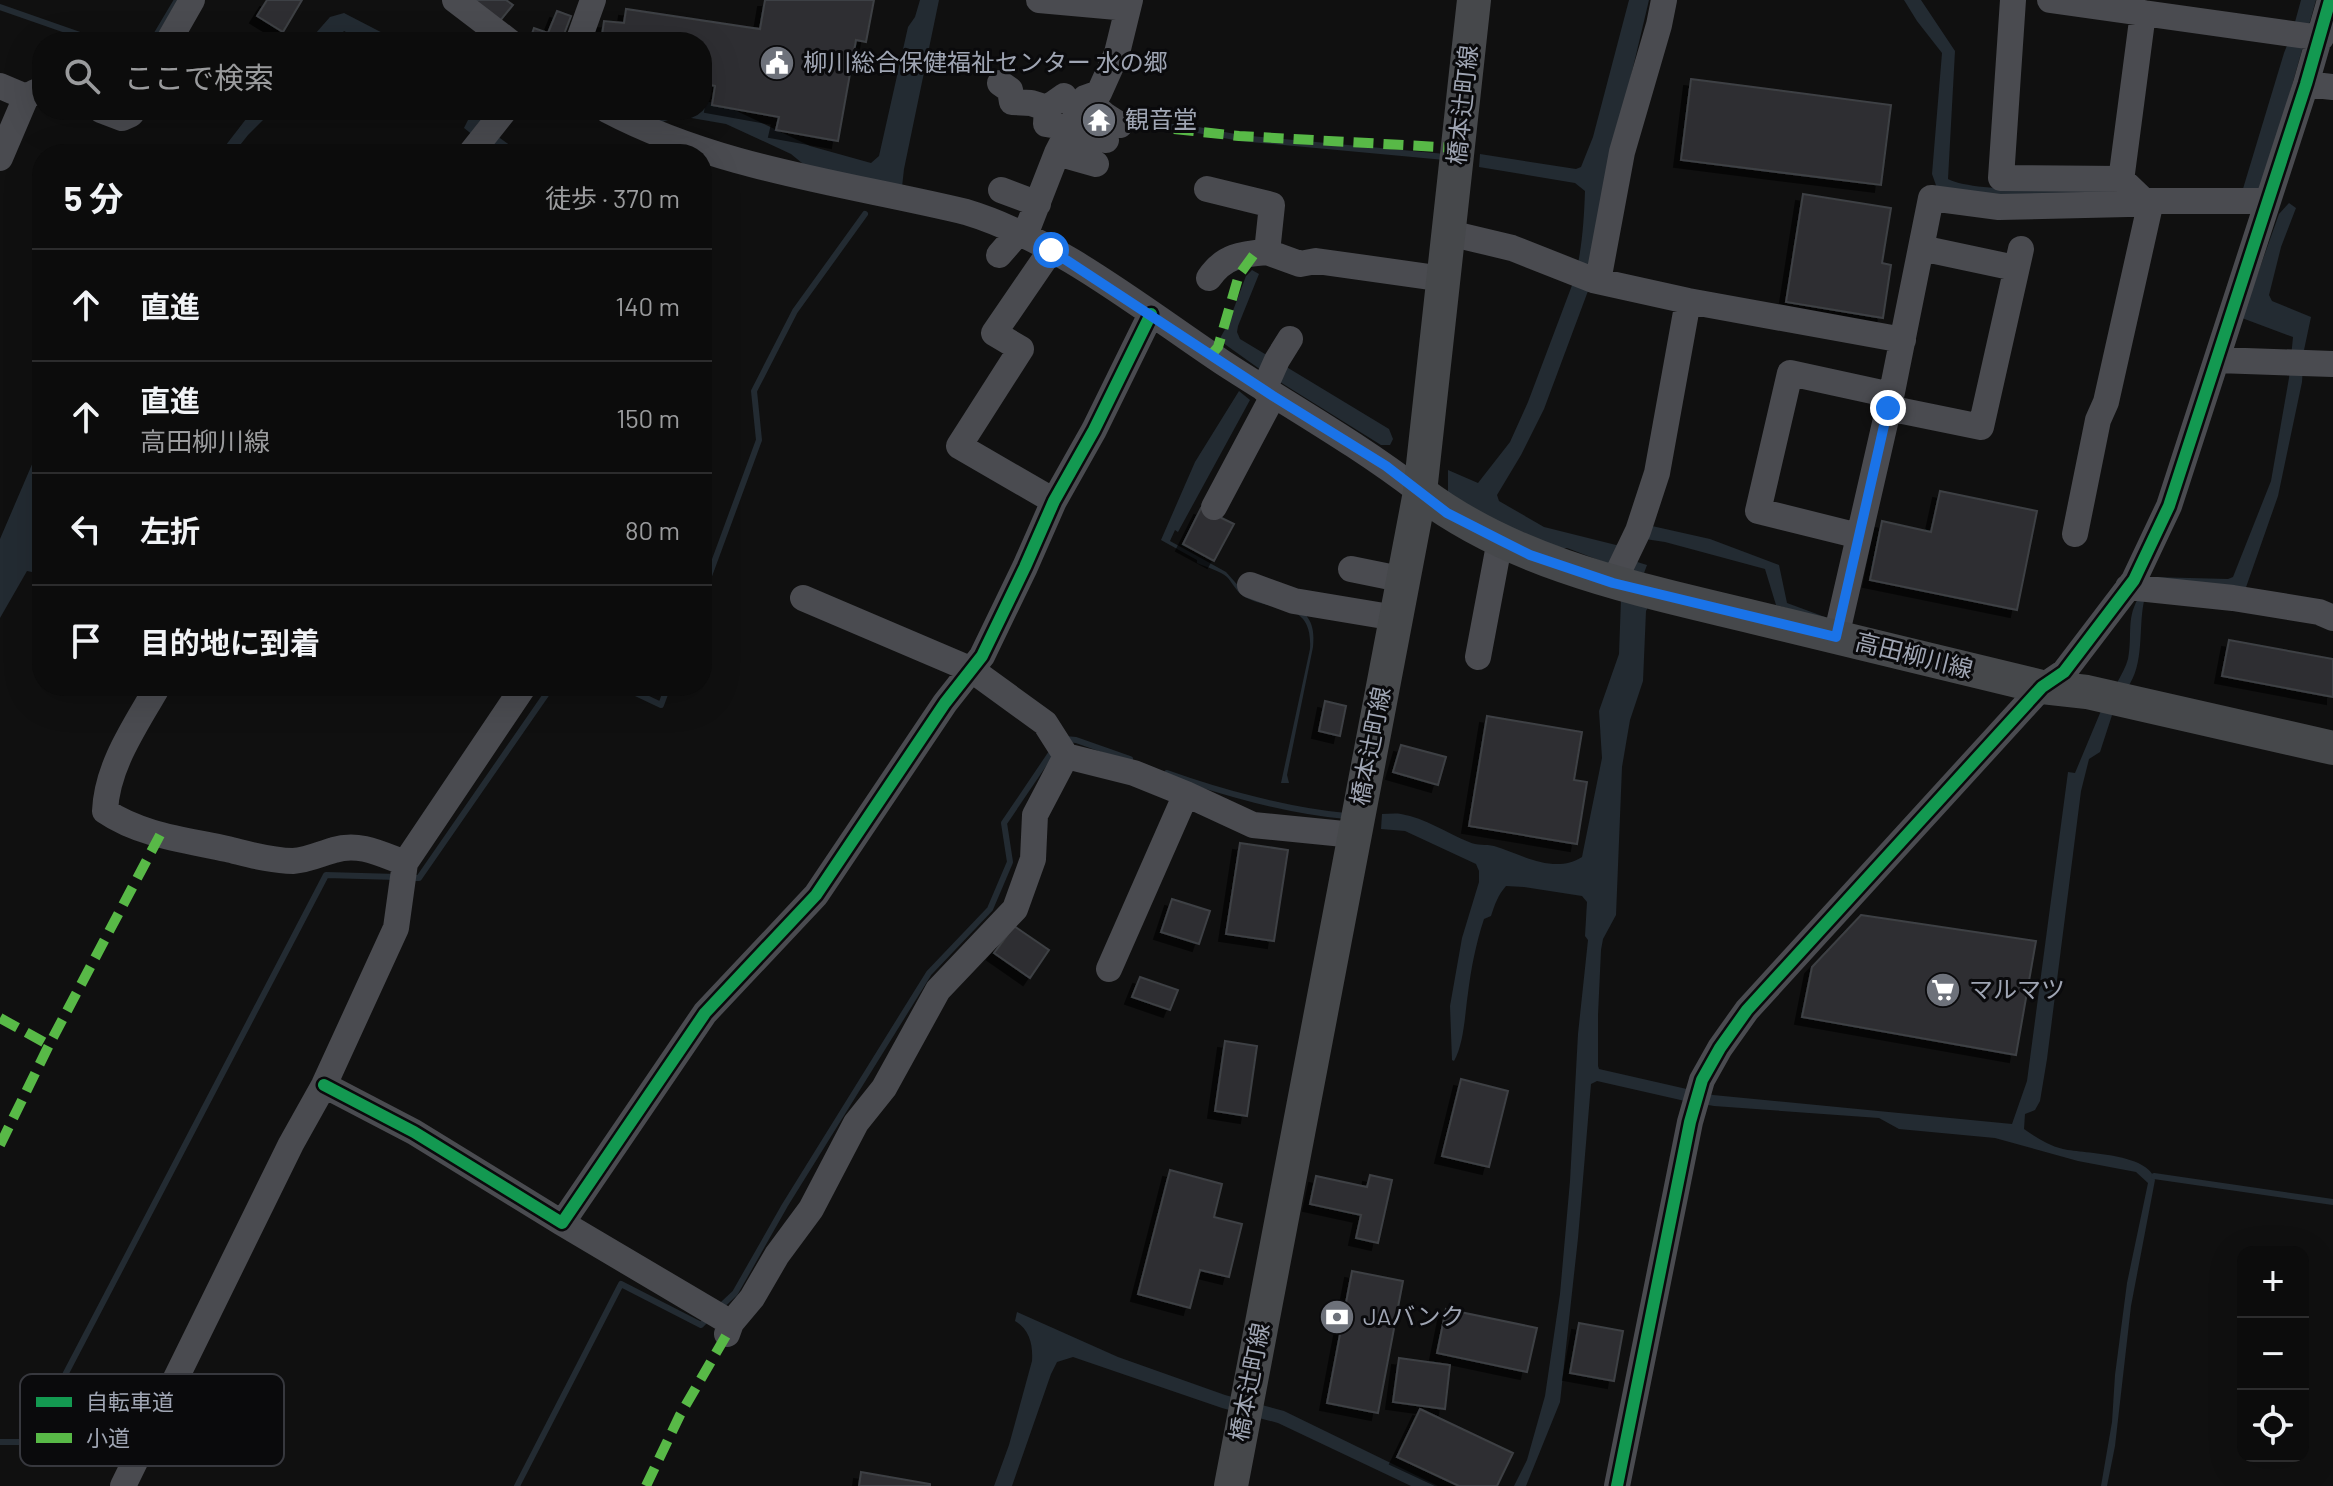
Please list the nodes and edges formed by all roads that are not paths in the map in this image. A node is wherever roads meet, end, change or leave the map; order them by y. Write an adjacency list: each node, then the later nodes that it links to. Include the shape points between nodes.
1 (192, 0): 12 (street)
2 (455, 0): 13 (street)
3 (593, 0): 14 (street)
4 (1039, 0): 10 (street)
5 (1474, 0): 36 (main road, 橋本辻町線)
6 (1664, 0): 43 (street)
7 (2013, 0): 32 (street, via 2001,178)
8 (2050, 0): 11 (street)
9 (2330, 0): 15 (street)
10 (1129, 4): 22 (street, via 1117,53)
11 (2143, 13): 15 (street); 32 (street)
12 (174, 32)
13 (497, 32)
14 (582, 32)
15 (2321, 38): 17 (street)
16 (1000, 83): 22 (street, via 1010,90 1012,102)
17 (2306, 84): 19 (street); 33 (street)
18 (0, 86): 20 (street)
19 (2333, 87)
20 (32, 94)
21 (32, 99): 29 (street)
22 (1080, 99): 25 (street); 25 (street, via 1107,143)
23 (497, 120): 26 (street)
24 (628, 120): 27 (street)
25 (1065, 138): 35 (street)
26 (478, 144)
27 (688, 144)
28 (712, 152): 37 (street, via 807,179 966,212)
29 (0, 158)
30 (1207, 189): 40 (street, via 1272,205)
31 (1001, 190): 35 (street)
32 (2120, 192): 34 (street); 38 (street, via 2072,206 1999,207 1931,198)
33 (2268, 201): 34 (street); 48 (street)
34 (2148, 202): 55 (street)
35 (1038, 204): 37 (street)
36 (1449, 233): 43 (street, via 1512,248); 44 (main road, 橋本辻町線)
37 (1022, 234): 39 (street); 41 (street)
38 (1921, 248): 47 (street); 51 (street, via 2018,259 1981,427)
39 (1051, 250): 46 (street); 53 (street, via 994,333 1021,349 959,446)
40 (1267, 252): 42 (street, via 1231,258); 44 (street, via 1300,264 1316,261)
41 (999, 255)
42 (1209, 278)
43 (1588, 278): 45 (street)
44 (1444, 279): 52 (main road, 橋本辻町線)
45 (1688, 301): 47 (street); 59 (street, via 1657,473 1638,531)
46 (1151, 314): 50 (street); 53 (street)
47 (1903, 340): 51 (street)
48 (2217, 360): 49 (street); 62 (street, via 2169,506)
49 (2333, 364)
50 (1275, 373): 52 (street); 54 (street)
51 (1890, 401): 56 (street); 56 (street, via 1790,373 1758,511)
52 (1420, 492): 57 (main road, 高田柳川線, via 1447,513); 60 (main road, 橋本辻町線)
53 (1054, 501): 68 (street)
54 (1214, 507)
55 (2075, 534)
56 (1859, 536): 66 (street)
57 (1500, 540): 59 (main road, 高田柳川線, via 1530,555); 67 (street)
58 (1351, 569): 60 (street)
59 (1616, 575): 66 (main road, 高田柳川線)
60 (1405, 580): 65 (main road, 橋本辻町線)
61 (1250, 585): 65 (street, via 1294,601)
62 (2128, 587): 64 (street); 69 (street, via 2064,672)
63 (803, 598): 68 (street)
64 (2331, 612)
65 (1396, 618): 75 (main road, 橋本辻町線)
66 (1836, 637): 69 (main road, 高田柳川線)
67 (1478, 657)
68 (972, 670): 73 (street, via 1045,723); 79 (street, via 816,895 705,1013)
69 (2042, 687): 72 (main road, 高田柳川線, via 2087,692); 84 (street, via 1747,1010 1702,1080)
70 (152, 696): 76 (street, via 106,791 105,811 120,821 160,835 280,860 310,859 355,846)
71 (517, 696): 76 (street)
72 (2333, 748)
73 (1066, 756): 74 (street, via 1134,773); 79 (street, via 1035,815 1033,859 1015,909 938,990 884,1088 856,1123 811,1209 729,1329)
74 (1186, 794): 75 (street, via 1253,825); 77 (street)
75 (1354, 835): 83 (main road, 橋本辻町線)
76 (405, 863): 78 (street, via 396,928)
77 (1109, 969)
78 (324, 1085): 79 (street, via 414,1132); 80 (street)
79 (562, 1223)
80 (178, 1374)
81 (133, 1466): 82 (street)
82 (123, 1486)
83 (1231, 1486)
84 (1617, 1486)

